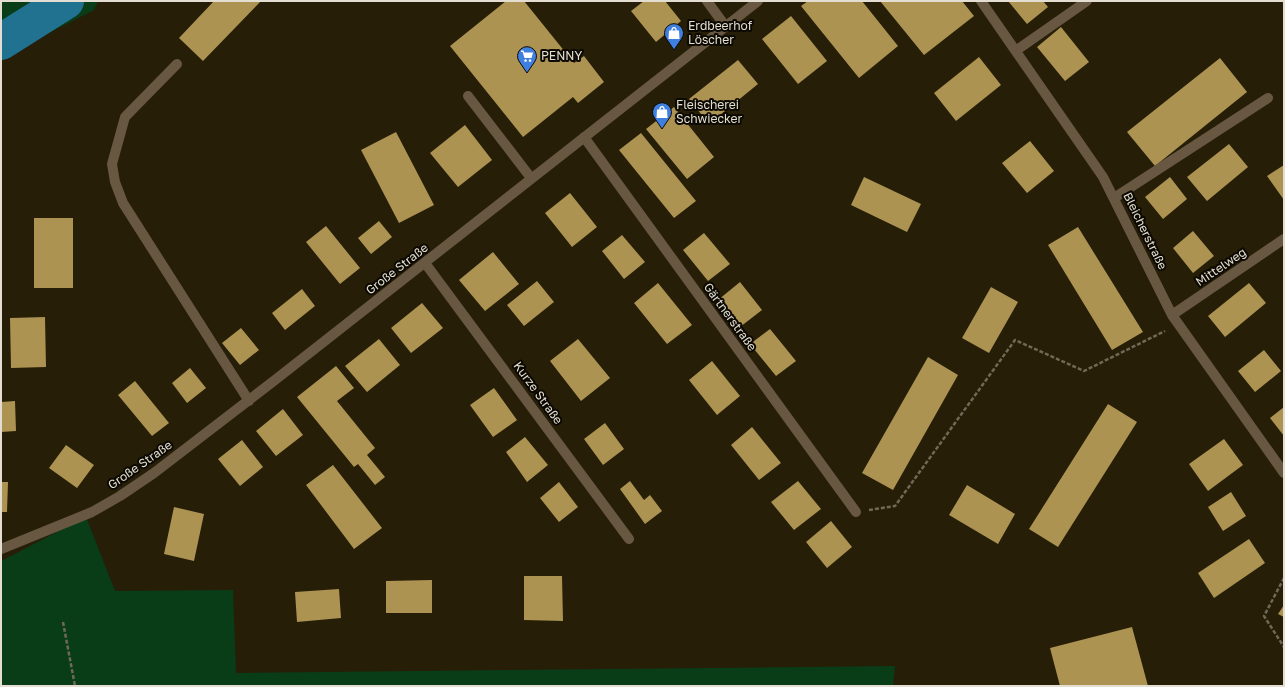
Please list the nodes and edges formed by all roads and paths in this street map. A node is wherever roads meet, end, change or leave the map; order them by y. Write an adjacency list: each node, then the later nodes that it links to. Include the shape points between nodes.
1 (707, 1): 5 (street)
2 (758, 1): 5 (street, Große Straße)
3 (981, 1): 6 (street, Bleicherstraße)
4 (1087, 1): 6 (street)
5 (726, 26): 10 (street, Große Straße)
6 (1017, 50): 12 (street, Bleicherstraße, via 1103,177)
7 (177, 64): 17 (street, via 125,117 112,164 114,182 123,203)
8 (468, 96): 11 (street)
9 (1268, 98): 12 (street)
10 (584, 137): 11 (street, Große Straße); 19 (street, Gärtnerstraße)
11 (531, 178): 14 (street, Große Straße)
12 (1114, 198): 15 (street, Bleicherstraße)
13 (1284, 239): 15 (street, Mittelweg)
14 (426, 262): 17 (street, Große Straße); 20 (street, Kurze Straße)
15 (1172, 315): 16 (street, Bleicherstraße)
16 (1178, 324): 18 (street, Bleicherstraße); 19 (path, via 1084,371 1015,340 895,506)
17 (249, 401): 21 (street, Große Straße, via 120,496 92,512)
18 (1284, 473)
19 (856, 512)
20 (629, 539)
21 (1, 549)
22 (1284, 578): 24 (path, via 1264,616)
23 (63, 622): 25 (path)
24 (1284, 647)
25 (75, 686)

